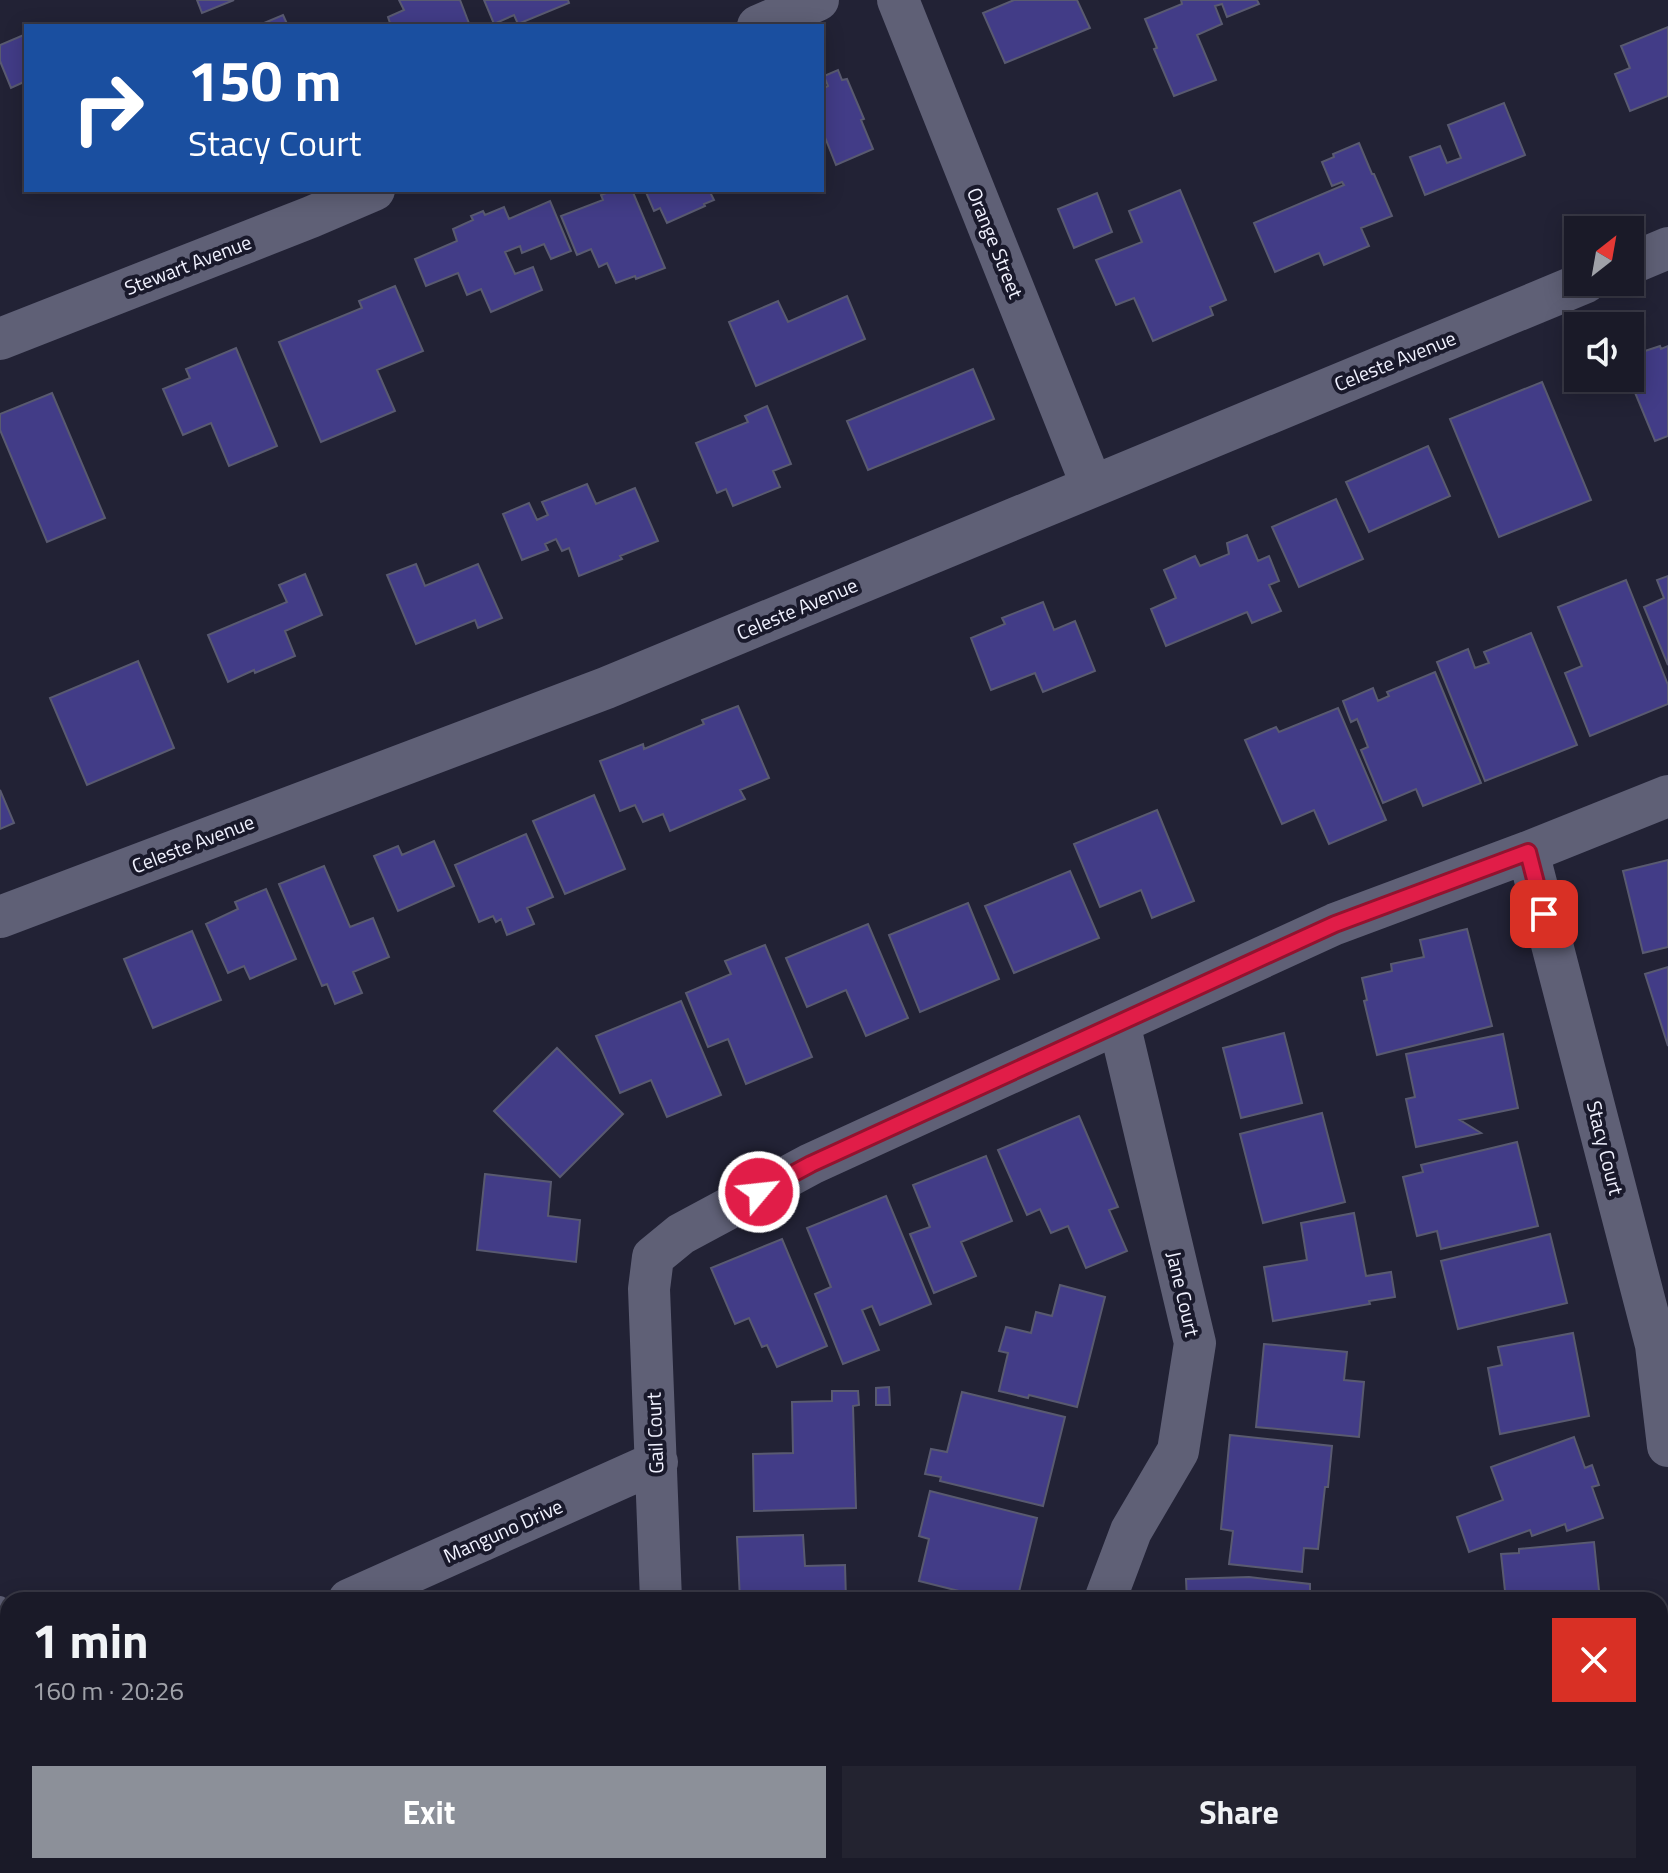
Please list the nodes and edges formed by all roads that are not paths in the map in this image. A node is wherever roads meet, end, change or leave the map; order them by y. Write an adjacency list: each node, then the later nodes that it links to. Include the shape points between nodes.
1 (818, 0): 3 (street)
2 (898, 0): 9 (street, Orange Street)
3 (763, 24)
4 (369, 192): 8 (street, Stewart Avenue)
5 (1668, 248): 6 (street)
6 (1644, 258)
7 (1564, 291): 9 (street, Celeste Avenue)
8 (0, 339)
9 (1092, 486): 12 (street, Celeste Avenue, via 606,688)
10 (1668, 796): 11 (street)
11 (1528, 852): 13 (street, via 1335,924); 14 (street, Stacy Court, via 1656,1345)
12 (0, 917)
13 (1119, 1023): 15 (street, Gail Court, via 811,1164 681,1234 653,1257 649,1289); 18 (street, Jane Court, via 1195,1343 1178,1451 1131,1531)
14 (1668, 1446)
15 (657, 1462): 16 (street, Manguno Drive); 17 (street, Gail Court)
16 (367, 1592)
17 (661, 1592)
18 (1108, 1592)

